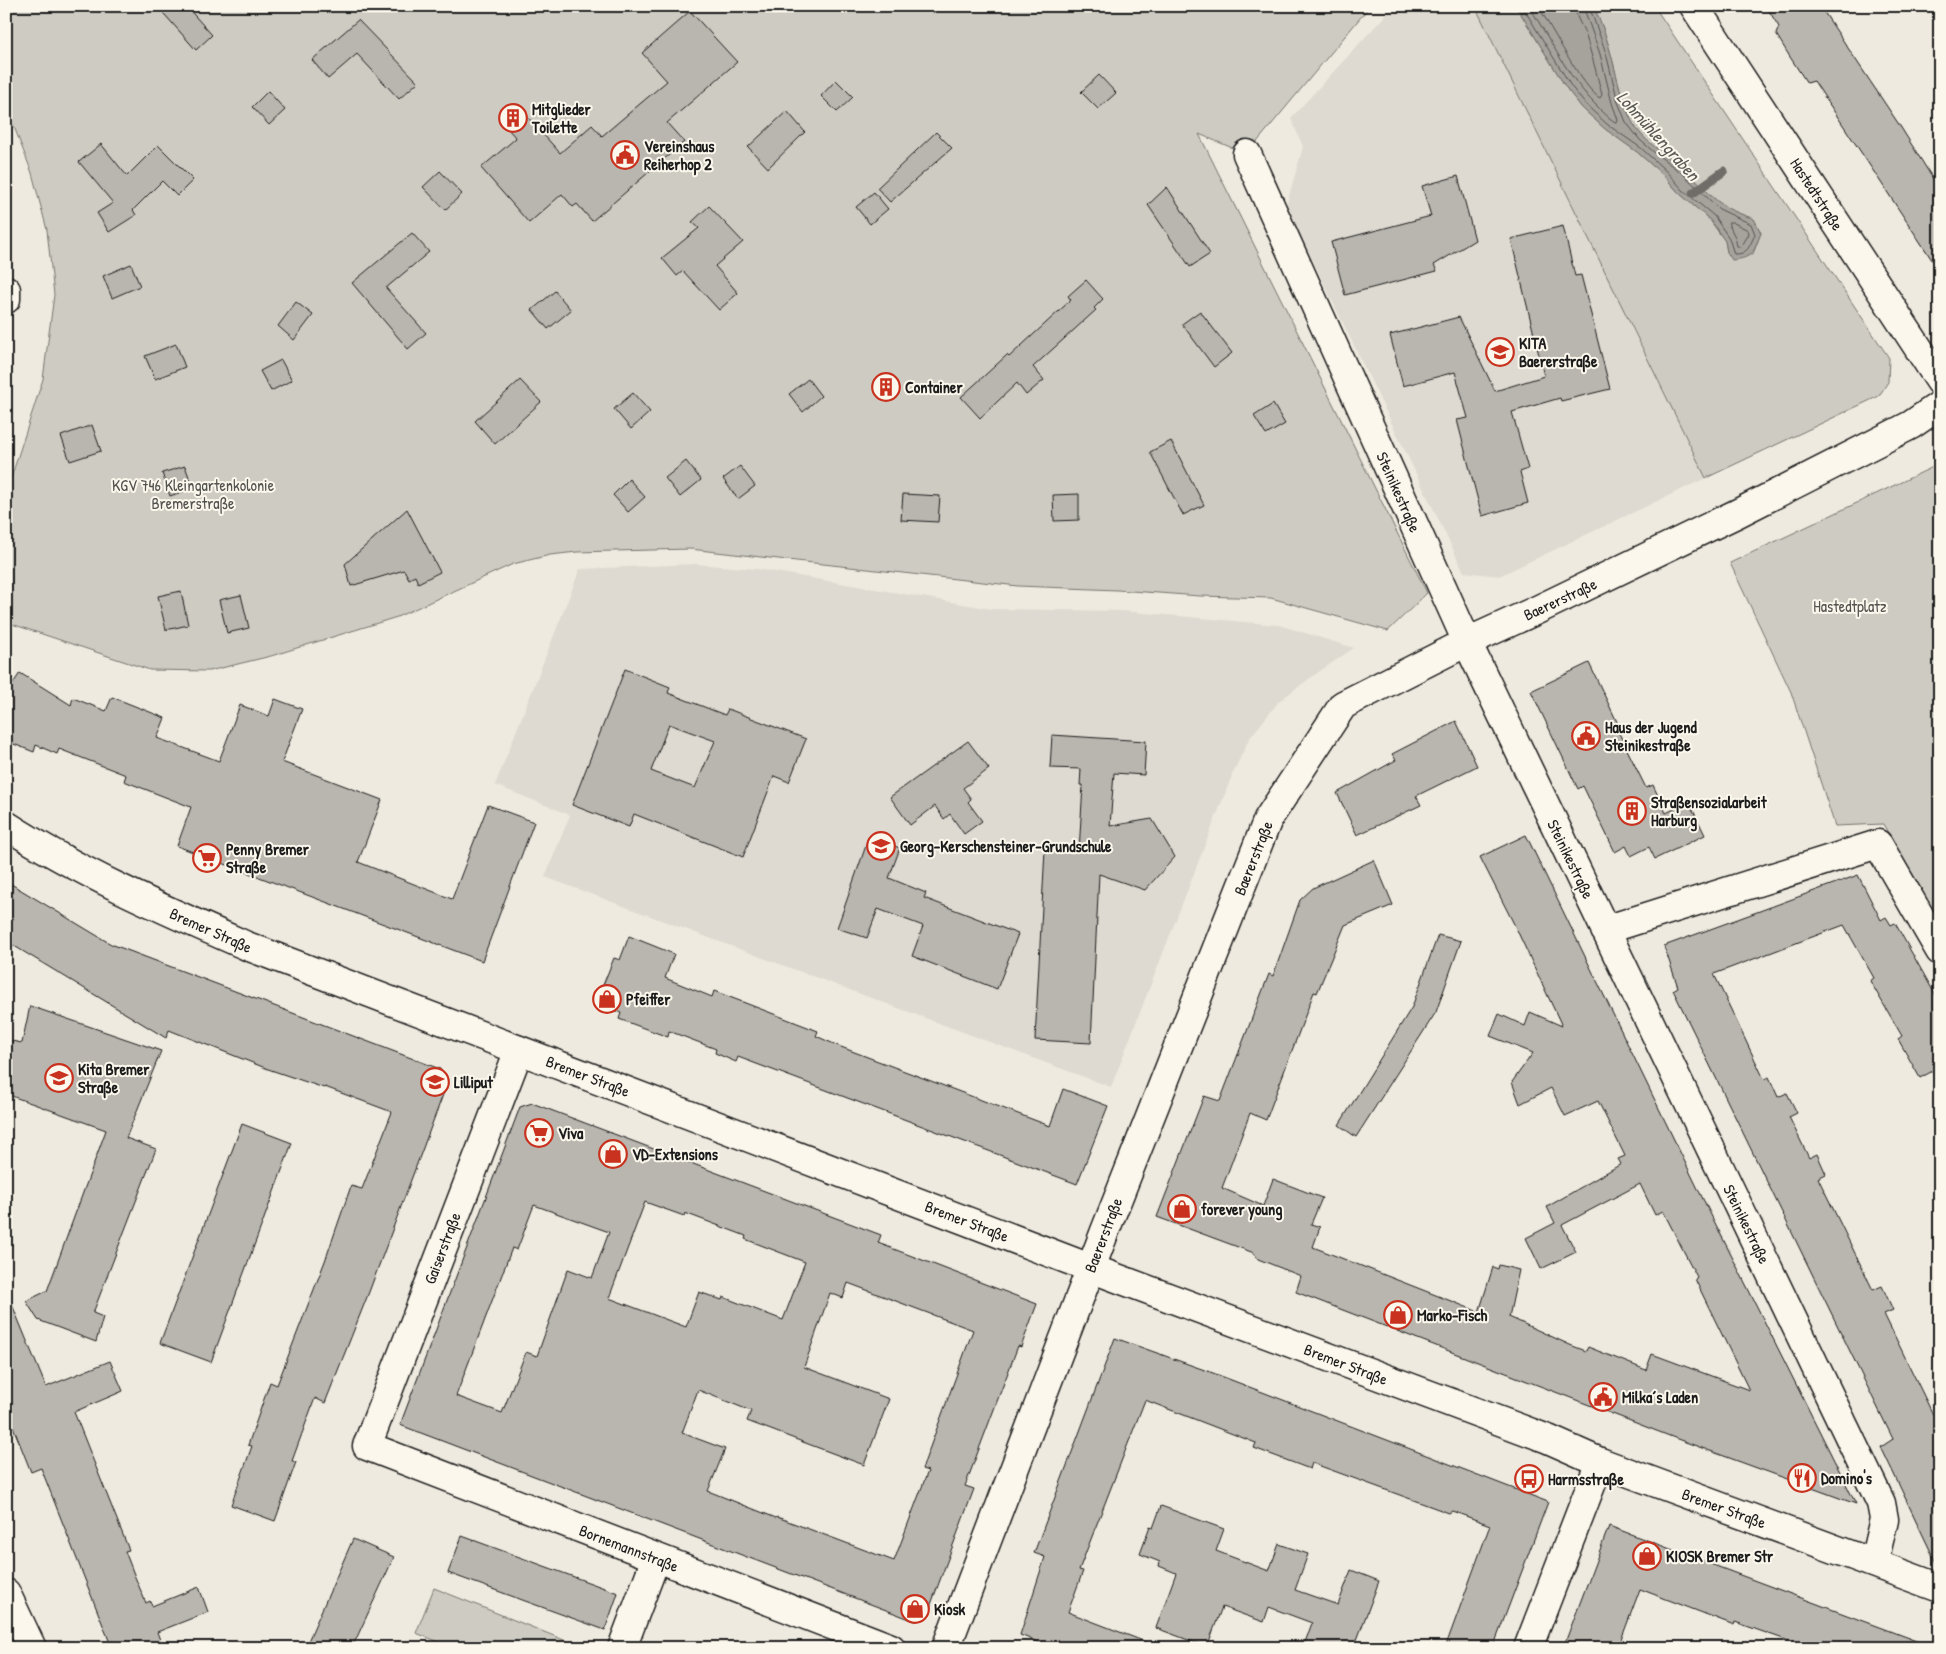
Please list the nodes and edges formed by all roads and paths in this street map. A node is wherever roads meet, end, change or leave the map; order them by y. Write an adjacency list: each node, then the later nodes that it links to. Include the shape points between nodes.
1 (1694, 6): 5 (street, Hastedtstraße)
2 (1247, 154): 7 (street, Steinikestraße)
3 (6, 290): 4 (street)
4 (6, 299)
5 (1940, 381)
6 (1940, 405): 7 (street, Baererstraße, via 1911,425 1738,513)
7 (1466, 642): 9 (street, Steinikestraße); 12 (street, Baererstraße, via 1342,705 1268,819)
8 (6, 825): 11 (street, Bremer Straße, via 132,894 247,946)
9 (1605, 930): 10 (street, via 1878,844); 16 (street, Steinikestraße, via 1881,1503 1884,1520)
10 (1940, 951)
11 (519, 1050): 12 (street, Bremer Straße); 13 (street, Gaiserstraße)
12 (1090, 1268): 14 (street, Bremer Straße, via 1548,1438); 22 (street, Baererstraße)
13 (367, 1446): 15 (street, Bornemannstraße)
14 (1600, 1462): 16 (street, Bremer Straße); 23 (street)
15 (656, 1558): 20 (street); 21 (street, Bornemannstraße)
16 (1874, 1562): 17 (street, Bremer Straße)
17 (1940, 1588)
18 (6, 1593): 19 (street)
19 (32, 1648)
20 (622, 1648)
21 (891, 1648)
22 (946, 1648)
23 (1528, 1648)

